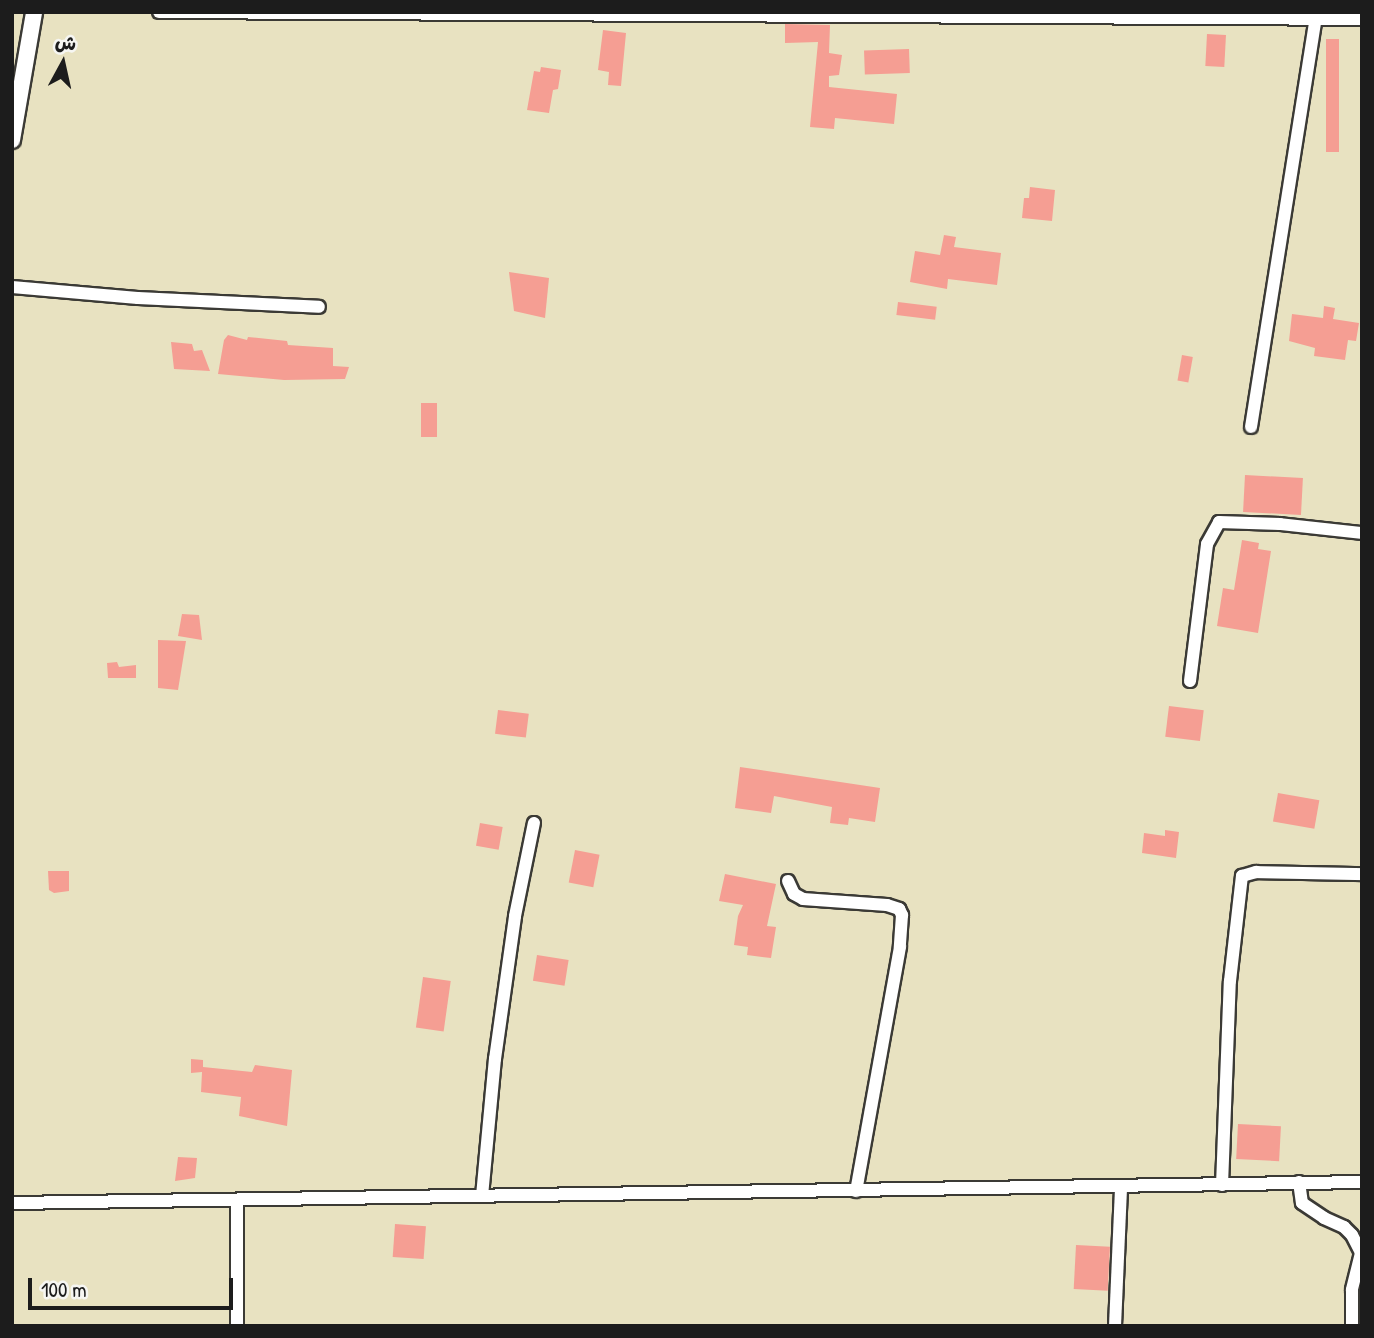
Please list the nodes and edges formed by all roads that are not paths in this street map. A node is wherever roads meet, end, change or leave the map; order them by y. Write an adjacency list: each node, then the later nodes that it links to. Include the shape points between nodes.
1 (34, 12): 6 (street)
2 (159, 12): 3 (street)
3 (925, 14): 4 (street)
4 (1316, 18): 5 (street); 9 (street)
5 (1362, 19)
6 (12, 140)
7 (12, 287): 8 (street)
8 (319, 307)
9 (1251, 427)
10 (1362, 533): 11 (street, via 1219,523 1207,544)
11 (1190, 681)
12 (534, 823): 20 (street, via 515,916 495,1059)
13 (1362, 874): 17 (street, via 1256,872 1242,876 1230,981)
14 (788, 881): 19 (street, via 794,894 803,899 887,905 902,915)
15 (1299, 1182): 16 (street); 17 (street); 25 (street, via 1302,1203 1344,1227 1362,1253 1352,1290)
16 (1362, 1182)
17 (1222, 1185): 18 (street)
18 (1121, 1186): 19 (street); 24 (street)
19 (856, 1191): 20 (street)
20 (482, 1196): 21 (street)
21 (237, 1200): 22 (street); 23 (street)
22 (12, 1202)
23 (237, 1326)
24 (1115, 1326)
25 (1352, 1326)

